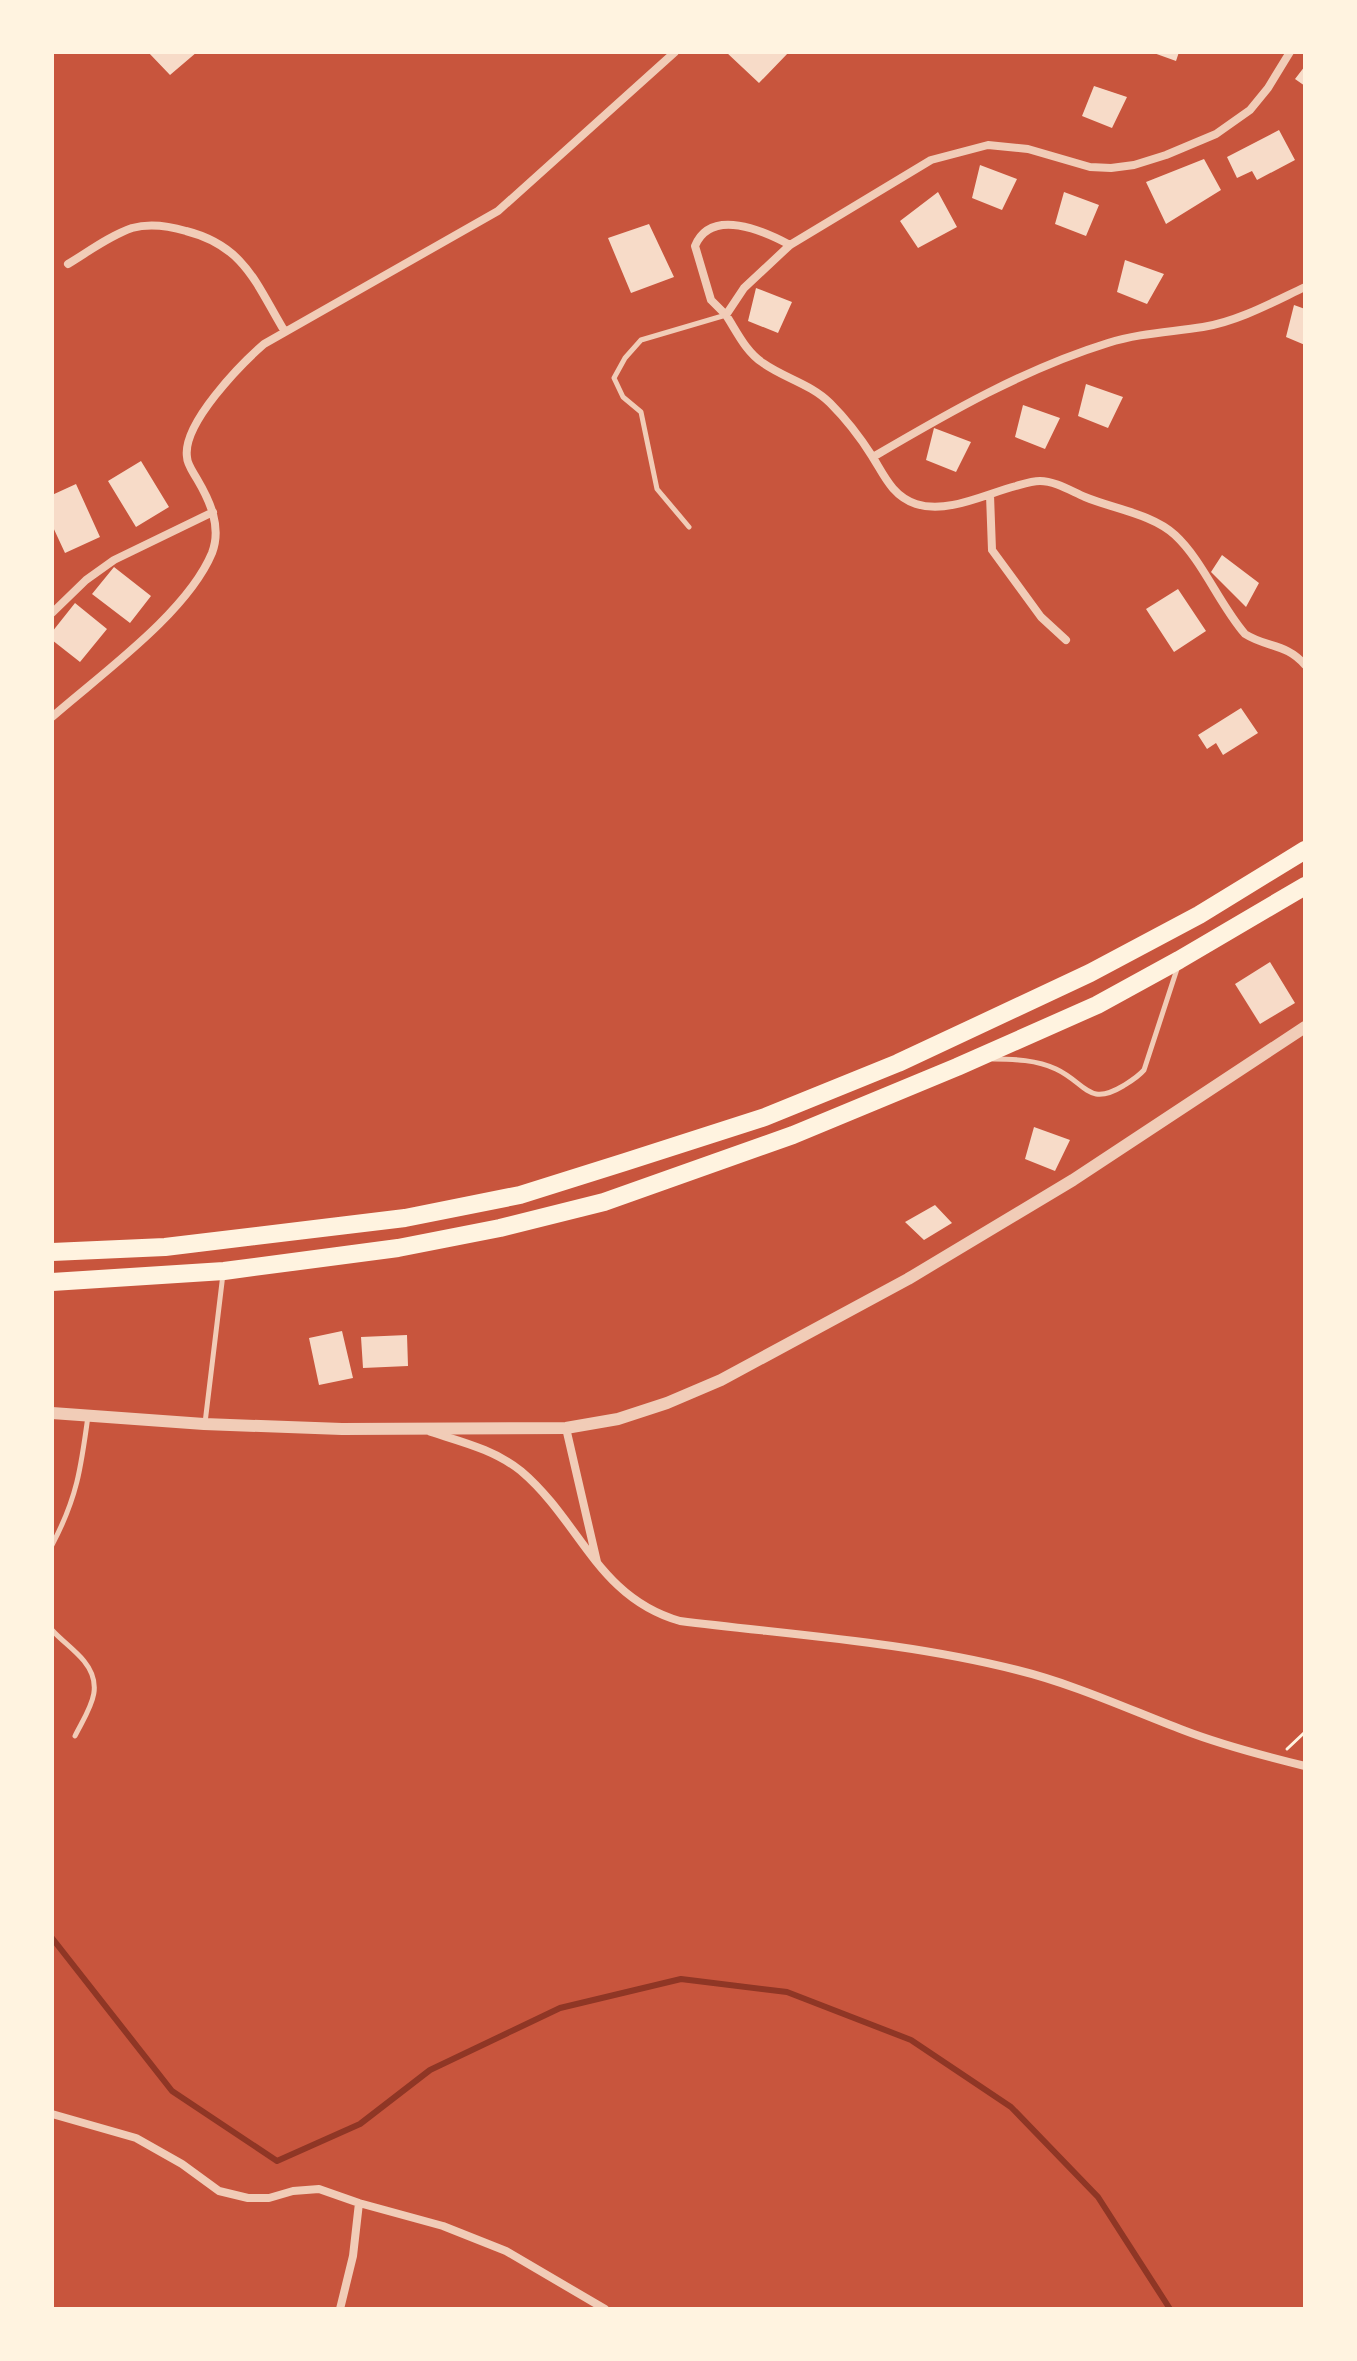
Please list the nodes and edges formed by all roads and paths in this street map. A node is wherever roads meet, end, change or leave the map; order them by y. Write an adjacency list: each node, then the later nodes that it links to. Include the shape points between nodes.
1 (675, 52): 7 (street, via 498,211)
2 (1290, 52): 3 (street, via 1250,110 1216,134 1166,155 1111,168 1028,149 988,145 957,152 931,160)
3 (790, 245): 6 (street, via 744,288); 6 (street, via 733,226 716,225 698,237 695,246 711,300)
4 (68, 264): 7 (street, via 115,236 146,225 195,233 234,253)
5 (1305, 287): 8 (street, via 1206,327 1110,342 1059,361 984,395)
6 (726, 315): 8 (street, via 747,349 828,401); 11 (lane, via 641,340 614,378 623,397 641,412 657,489)
7 (285, 332): 10 (street, via 242,364 213,399 189,441 186,456)
8 (873, 457): 9 (street, via 898,495 912,503 928,507)
9 (990, 495): 13 (street, via 992,550 1041,617); 14 (street, via 1041,481 1156,522 1187,549 1245,634 1291,651)
10 (213, 512): 12 (street, via 114,560); 15 (street, via 217,534 198,580 147,636)
11 (689, 527)
12 (52, 613)
13 (1066, 640)
14 (1305, 665)
15 (52, 717)
16 (1305, 850): 21 (highway, via 1199,915 1008,1013 765,1117 653,1153 520,1195 405,1218 165,1247)
17 (1305, 886): 18 (highway)
18 (1179, 960): 20 (highway, via 1097,1005); 20 (lane, via 1144,1070 1108,1095 1091,1092 1058,1069 1027,1061 993,1059)
19 (1305, 1027): 28 (street, via 1073,1180 908,1279 698,1391 618,1419)
20 (957, 1067): 22 (highway, via 793,1135 604,1202 398,1248)
21 (52, 1252)
22 (224, 1271): 23 (highway); 26 (lane)
23 (52, 1282)
24 (52, 1413): 25 (street)
25 (88, 1415): 26 (street); 29 (lane, via 80,1476)
26 (204, 1424): 27 (street)
27 (420, 1428): 28 (street); 30 (street, via 485,1449 518,1469 547,1495)
28 (566, 1428): 30 (street)
29 (52, 1545)
30 (599, 1566): 34 (street, via 634,1600 680,1621 913,1648 1006,1667)
31 (52, 1630): 33 (lane, via 94,1678 96,1690)
32 (1305, 1732): 34 (path)
33 (75, 1736)
34 (1275, 1759): 35 (street)
35 (1305, 1766)
36 (52, 2114): 37 (street, via 136,2138 219,2191 269,2198 319,2189)
37 (359, 2203): 38 (street); 39 (street, via 443,2226 506,2251)
38 (340, 2309)
39 (605, 2309)

